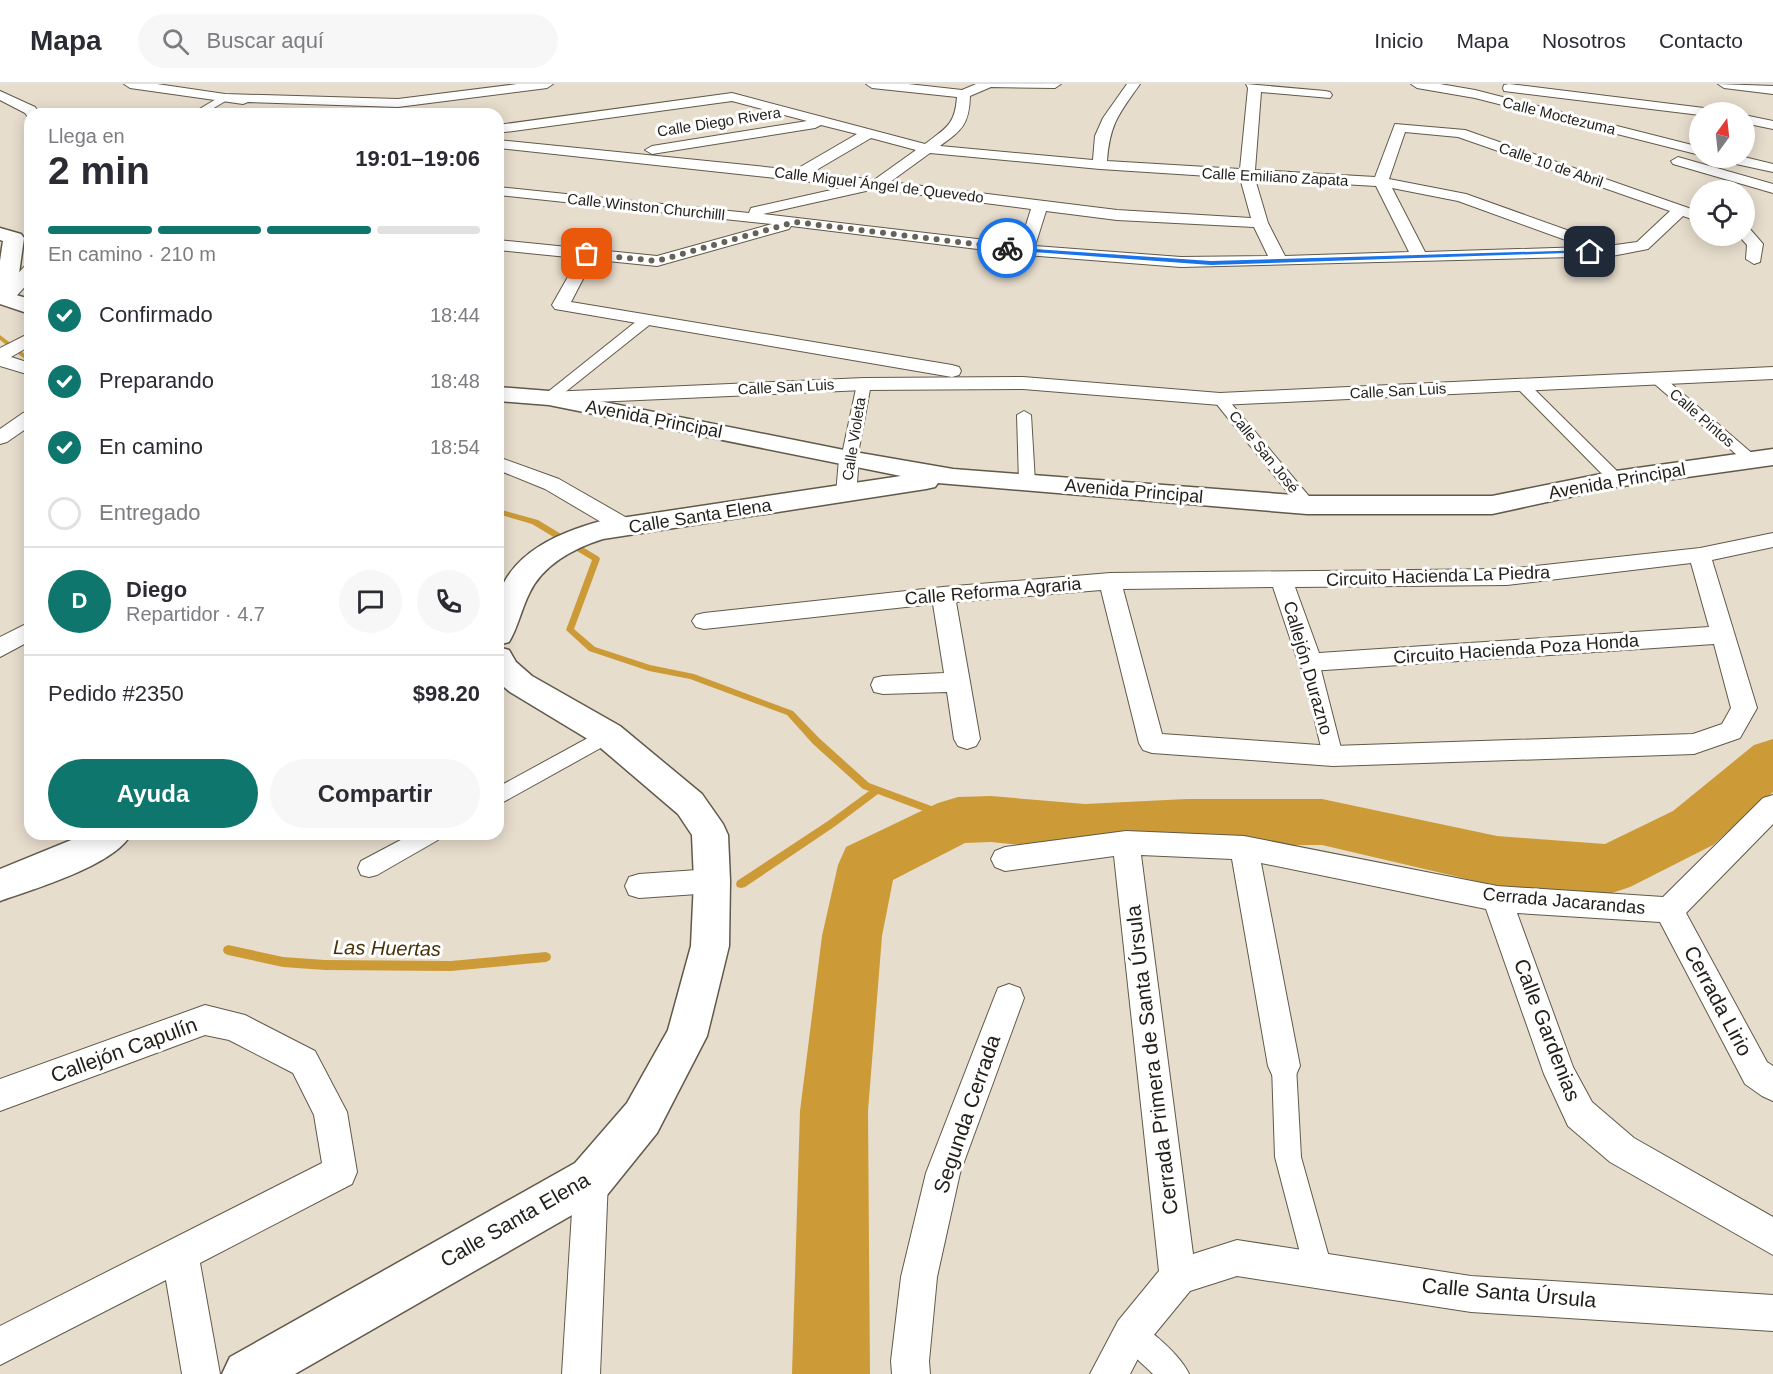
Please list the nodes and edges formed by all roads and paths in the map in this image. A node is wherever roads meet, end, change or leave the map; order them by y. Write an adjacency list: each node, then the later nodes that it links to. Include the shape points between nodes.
1 (130, 84): 16 (street)
2 (250, 84): 16 (street)
3 (547, 84): 17 (street)
4 (746, 84): 20 (street)
5 (872, 84): 15 (street)
6 (987, 84): 15 (street)
7 (995, 84): 8 (street)
8 (1055, 84)
9 (1134, 84): 39 (street, via 1102,136)
10 (1417, 84): 33 (street, Calle Moctezuma, via 1475,94)
11 (1479, 84): 24 (street)
12 (1724, 84): 14 (street)
13 (1253, 86): 18 (street); 43 (street)
14 (1772, 87)
15 (962, 89): 34 (street, via 963,111 957,127)
16 (225, 90): 17 (street, via 398,103); 22 (street); 23 (street)
17 (526, 94): 28 (street)
18 (1325, 94)
19 (0, 95): 21 (street)
20 (732, 97): 26 (street, Calle Emiliano Zapata); 28 (street)
21 (24, 108)
22 (203, 108)
23 (301, 108)
24 (1689, 110)
25 (1755, 121): 27 (street)
26 (824, 122): 30 (street, Calle Emiliano Zapata); 36 (street, Calle Diego Rivera)
27 (1773, 125)
28 (516, 127): 29 (street); 31 (street)
29 (504, 128)
30 (868, 134): 34 (street, Calle Emiliano Zapata); 42 (street)
31 (504, 144)
32 (504, 147): 36 (street, Calle Miguel Ángel de Quevedo)
33 (1689, 148)
34 (928, 149): 39 (street, Calle Emiliano Zapata); 45 (street)
35 (1689, 154): 37 (street, via 1678,161)
36 (620, 155): 42 (street, Calle Miguel Ángel de Quevedo)
37 (1689, 164)
38 (1755, 164): 41 (street)
39 (1101, 165): 43 (street, Calle Emiliano Zapata)
40 (1702, 168): 46 (street)
41 (1773, 168)
42 (798, 175): 45 (street, Calle Miguel Ángel de Quevedo)
43 (1247, 176): 44 (street, Calle Emiliano Zapata); 55 (street)
44 (1381, 182): 50 (street, Calle Emiliano Zapata, via 1461,197); 51 (street, Calle 10 de Abril, via 1400,127 1460,133); 61 (street)
45 (878, 184): 49 (street, Calle Miguel Ángel de Quevedo); 53 (street)
46 (1773, 189)
47 (504, 192): 53 (street, Calle Winston Churchilll)
48 (1517, 200): 50 (street)
49 (1040, 205): 55 (street, Calle Miguel Ángel de Quevedo, via 1117,215); 59 (street)
50 (1502, 210): 60 (street, Calle Emiliano Zapata)
51 (1680, 210): 52 (street, Calle 10 de Abril); 60 (street, Calle Winston Churchilll, via 1642,246)
52 (1689, 213)
53 (734, 216): 54 (street, Calle Winston Churchilll)
54 (795, 222): 57 (street, via 657,261); 59 (street, Calle Winston Churchilll)
55 (1260, 223): 63 (street)
56 (0, 234): 66 (street, via 14,238)
57 (504, 246)
58 (1755, 246): 62 (street)
59 (1026, 250): 63 (street, Calle Winston Churchilll, via 1191,262)
60 (1612, 251): 61 (street, Calle Winston Churchilll)
61 (1419, 256): 63 (street, Calle Winston Churchilll)
62 (1754, 259)
63 (1279, 261)
64 (24, 277): 66 (street)
65 (575, 279): 68 (street, Calle San Luis, via 561,305)
66 (5, 298): 67 (street)
67 (24, 305)
68 (648, 320): 74 (street, Calle San Luis); 78 (street)
69 (24, 342): 70 (street)
70 (2, 356): 71 (street)
71 (24, 366)
72 (1773, 373): 73 (street, Calle San Luis)
73 (1655, 377): 76 (street, Calle San Luis); 83 (street, Calle Pintos)
74 (1023, 383): 75 (street, Calle San Luis); 79 (street, Calle San Luis)
75 (864, 384): 78 (street, Calle San Luis); 84 (street, Calle Violeta)
76 (1522, 385): 79 (street, Calle San Luis); 87 (street)
77 (504, 394): 78 (street, Avenida Principal)
78 (549, 398): 84 (street, Avenida Principal)
79 (1220, 399): 90 (street, Calle San José)
80 (1024, 415): 88 (street)
81 (24, 421): 82 (street)
82 (0, 438)
83 (1761, 458): 87 (street, Avenida Principal)
84 (849, 459): 86 (street, Avenida Principal); 89 (street, Calle Violeta)
85 (504, 465): 91 (street, via 552,484)
86 (953, 477): 88 (street, Avenida Principal); 89 (street, Calle Santa Elena)
87 (1616, 479): 90 (street, Avenida Principal, via 1492,504)
88 (1027, 482): 90 (street, Avenida Principal)
89 (846, 494): 91 (street, Calle Santa Elena)
90 (1307, 505)
91 (626, 527): 97 (street, Calle Santa Elena, via 585,534 546,554 521,580)
92 (1773, 540): 93 (street, Circuito Hacienda La Piedra)
93 (1700, 555): 95 (street, Circuito Hacienda La Piedra, via 1507,577); 100 (street)
94 (1110, 581): 95 (street, Calle Reforma Agraria); 96 (street, Calle Reforma Agraria); 108 (street, via 1152,743)
95 (1282, 581): 102 (street, Callejón Durazno)
96 (943, 595): 98 (street, Calle Reforma Agraria); 104 (street)
97 (504, 620)
98 (704, 621)
99 (24, 634): 101 (street)
100 (1723, 635): 102 (street, Circuito Hacienda Poza Honda); 108 (street, via 1744,708 1731,731 1694,744)
101 (0, 648)
102 (1310, 662): 108 (street, Callejón Durazno)
103 (504, 667): 106 (street, Calle Santa Elena, via 521,684)
104 (958, 682): 105 (street); 107 (street)
105 (883, 685)
106 (608, 735): 109 (street); 117 (street, Calle Santa Elena, via 690,804 701,818 710,836)
107 (967, 739)
108 (1333, 756)
109 (504, 793)
110 (1773, 806): 121 (street, Cerrada Jacarandas)
111 (105, 840): 118 (street, via 93,849)
112 (420, 840): 116 (street)
113 (1126, 843): 114 (street, Cerrada Jacarandas); 115 (street, Cerrada Jacarandas); 130 (street, Cerrada Primera de Santa Úrsula)
114 (1245, 848): 120 (street, Cerrada Jacarandas); 123 (street)
115 (1005, 859)
116 (369, 868)
117 (712, 881): 119 (street); 126 (street, Calle Santa Elena, via 710,945 687,1036 642,1118)
118 (0, 885)
119 (639, 886)
120 (1497, 899): 121 (street, Cerrada Jacarandas); 127 (street, Calle Gardenias, via 1560,1074 1580,1114 1622,1150)
121 (1670, 910): 124 (street, Cerrada Lirio, via 1756,1073)
122 (1009, 998): 137 (street, Segunda Cerrada, via 943,1173 919,1277)
123 (1284, 1066): 129 (street, via 1288,1157)
124 (1773, 1085)
125 (0, 1095): 128 (street, Callejón Capulín, via 205,1020 234,1026 304,1062 330,1112 340,1172)
126 (591, 1179): 135 (street, Calle Santa Elena); 136 (street)
127 (1773, 1237)
128 (180, 1254): 133 (street); 134 (street)
129 (1318, 1269): 130 (street, Calle Santa Úrsula, via 1237,1258); 131 (street, Calle Santa Úrsula, via 1471,1294)
130 (1178, 1277): 132 (street)
131 (1773, 1313)
132 (1131, 1334): 138 (street); 139 (street)
133 (0, 1346)
134 (201, 1374)
135 (247, 1374)
136 (581, 1374)
137 (911, 1374)
138 (1108, 1374)
139 (1174, 1374)

